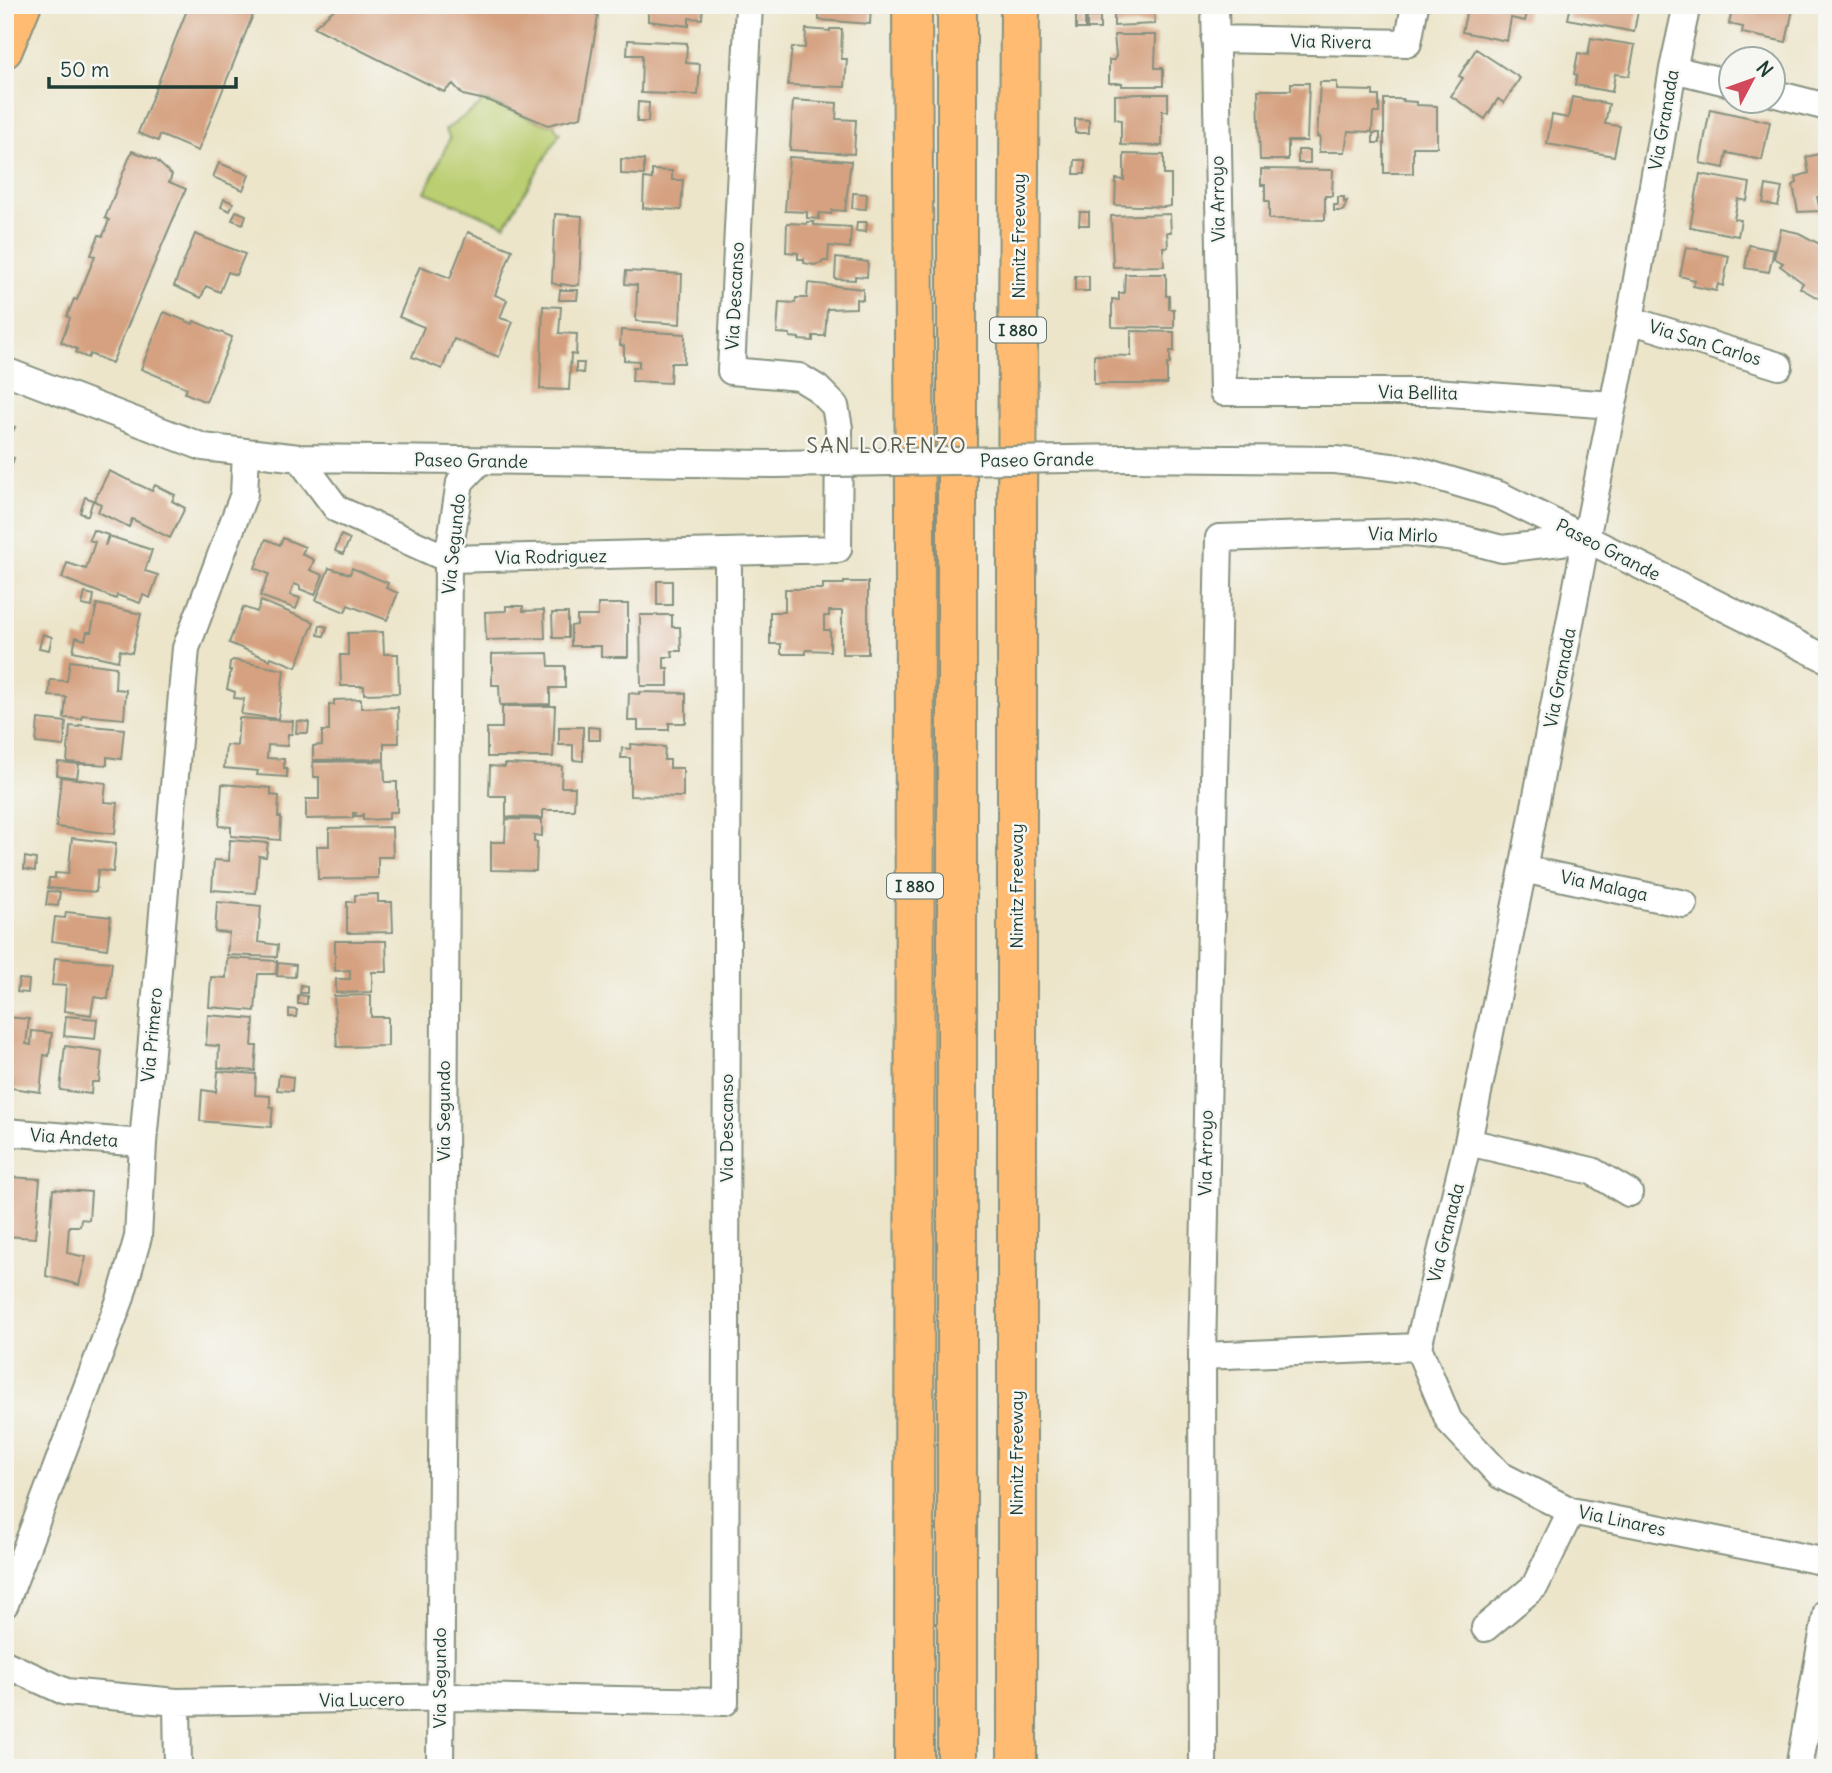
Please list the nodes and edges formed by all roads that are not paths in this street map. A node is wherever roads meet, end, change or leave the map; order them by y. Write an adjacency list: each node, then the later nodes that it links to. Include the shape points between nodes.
1 (24, 5): 10 (main road)
2 (749, 5): 25 (street, Via Descanso, via 731,371 800,377 835,406 839,428)
3 (912, 5): 48 (highway, I 880)
4 (957, 5): 49 (highway, I 880)
5 (1020, 5): 50 (highway, Nimitz Freeway / I 880)
6 (1215, 5): 9 (street, Via Arroyo)
7 (1415, 5): 9 (street, Via Rivera, via 1408,43)
8 (1686, 5): 11 (street, Via Granada)
9 (1215, 39): 18 (street, Via Arroyo)
10 (5, 51)
11 (1673, 68): 12 (street); 15 (street, Via Granada)
12 (1716, 79)
13 (1786, 96): 14 (street)
14 (1827, 107)
15 (1630, 320): 16 (street, Via San Carlos); 19 (street, Via Granada)
16 (1779, 366)
17 (7, 369): 20 (street, Paseo Grande, via 203,447)
18 (1223, 392): 19 (street, Via Bellita, via 1435,391)
19 (1613, 405): 24 (street, Via Granada)
20 (246, 453): 21 (street, Paseo Grande); 33 (street, Via Primero, via 244,494 186,648)
21 (299, 458): 22 (street, Paseo Grande); 27 (street, Via Rodriguez, via 337,509)
22 (479, 462): 24 (street, Paseo Grande, bridge, via 1335,460 1415,470 1499,495); 27 (street, Via Segundo, via 460,482)
23 (1219, 538): 24 (street, Via Mirlo, via 1408,532 1502,549); 36 (street, Via Arroyo)
24 (1586, 539): 28 (street, Paseo Grande); 29 (street, Via Granada)
25 (838, 549): 26 (street, Via Rodriguez)
26 (728, 553): 27 (street, Via Rodriguez); 45 (street, Via Descanso)
27 (448, 559): 43 (street, Via Segundo)
28 (1827, 659)
29 (1524, 869): 30 (street, Via Malaga); 32 (street, Via Granada)
30 (1684, 904)
31 (5, 1132): 33 (street, Via Andeta)
32 (1468, 1142): 34 (street, via 1592,1171); 35 (street, Via Granada)
33 (143, 1143): 39 (street, Via Primero, via 138,1237 120,1300)
34 (1629, 1193)
35 (1418, 1347): 36 (street); 37 (street, Via Linares, via 1449,1421 1500,1475)
36 (1202, 1356): 51 (street, Via Arroyo)
37 (1571, 1511): 38 (street, Via Linares); 41 (street, via 1535,1586)
38 (1827, 1562)
39 (5, 1604)
40 (1827, 1612): 52 (street)
41 (1485, 1628)
42 (5, 1664): 44 (street, Via Lucero, via 66,1692)
43 (439, 1699): 44 (street, Via Lucero); 45 (street, Via Lucero); 47 (street, Via Segundo)
44 (177, 1702): 46 (street)
45 (725, 1702)
46 (178, 1768)
47 (440, 1768)
48 (914, 1768)
49 (957, 1768)
50 (1017, 1768)
51 (1203, 1768)
52 (1799, 1768)

